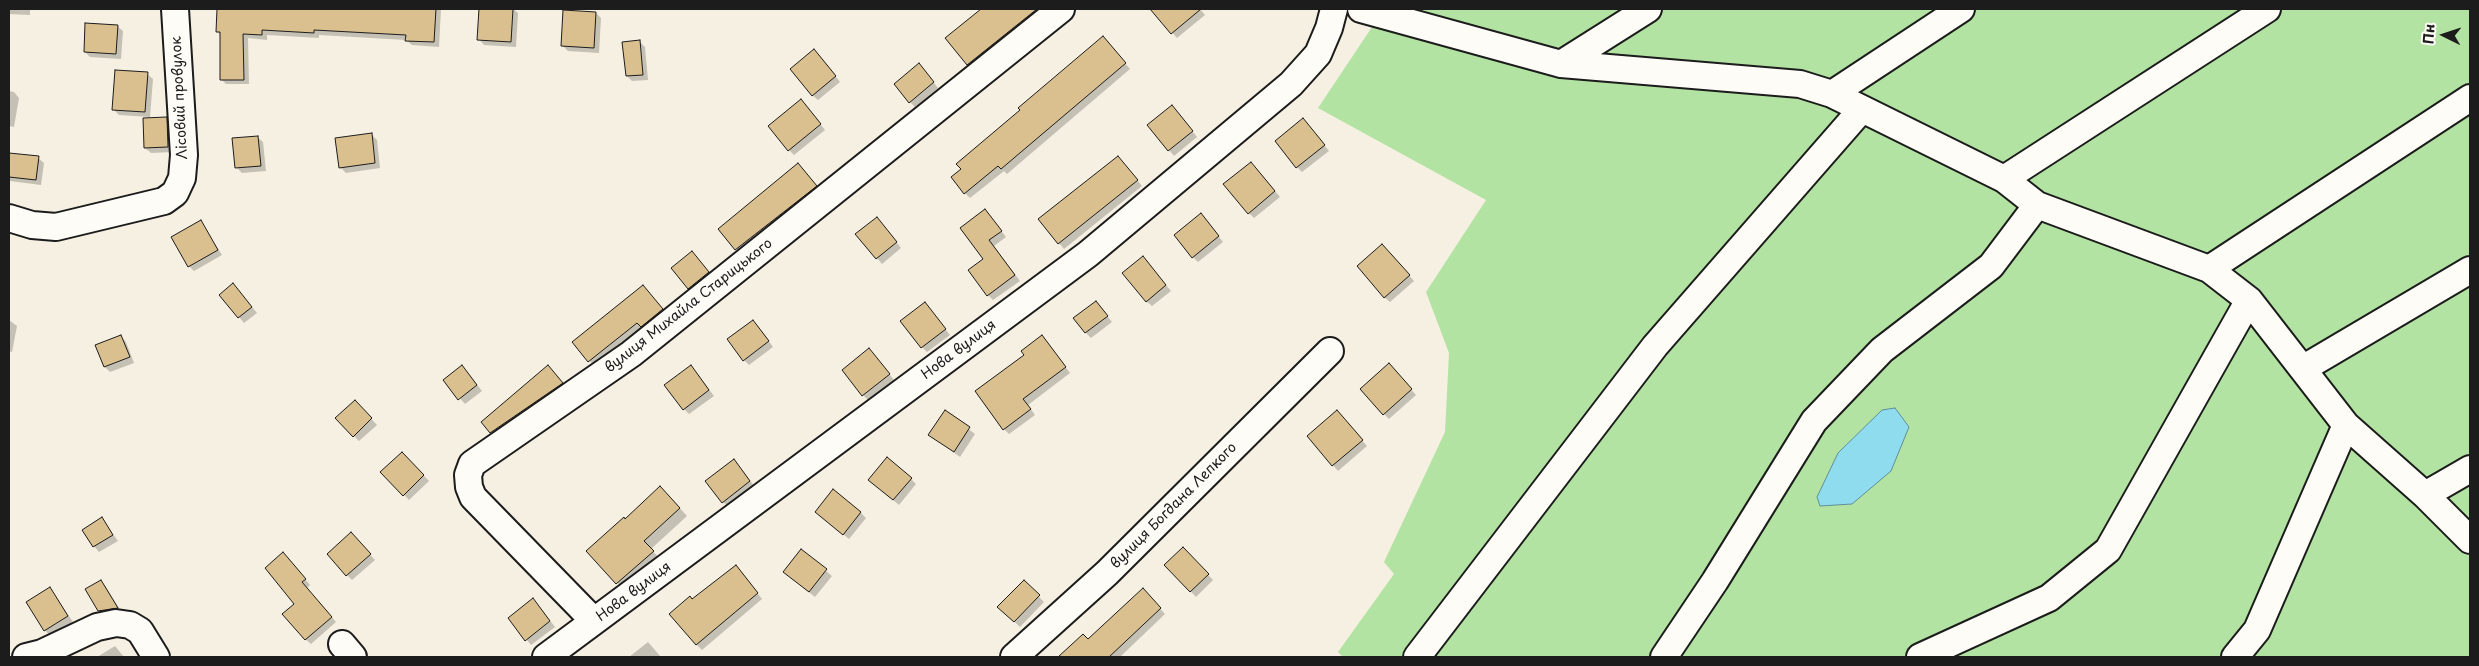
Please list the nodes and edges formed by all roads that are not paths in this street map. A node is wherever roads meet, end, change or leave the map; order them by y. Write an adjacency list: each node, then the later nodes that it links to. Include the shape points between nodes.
1 (175, 9): 14 (street, Лісовий провулок, via 184,155 182,178 175,193 164,201 56,228)
2 (1061, 9): 24 (street, вулиця Михайла Старицького, via 631,354 472,464 468,475 473,498)
3 (1334, 9): 24 (street, Нова вулиця, via 1318,54 1291,84 1088,254)
4 (1361, 9): 8 (street)
5 (1648, 9): 8 (street)
6 (1961, 9): 9 (street)
7 (2267, 9): 12 (street)
8 (1561, 64): 9 (street, via 1800,84)
9 (1832, 94): 11 (street)
10 (2470, 98): 15 (street)
11 (1862, 109): 12 (street); 31 (street, via 1655,346)
12 (2004, 179): 13 (street)
13 (2036, 205): 15 (street); 32 (street, via 1991,266 1882,350 1814,421)
14 (9, 218)
15 (2209, 270): 17 (street)
16 (2470, 270): 19 (street)
17 (2249, 300): 19 (street); 33 (street, via 2108,550 2049,598)
18 (1330, 351): 30 (street, вулиця Богдана Лепкого, via 1107,573)
19 (2304, 368): 20 (street)
20 (2346, 425): 22 (street); 34 (street, via 2256,630)
21 (2470, 469): 22 (street)
22 (2425, 495): 23 (street)
23 (2470, 540)
24 (594, 621): 29 (street, Нова вулиця)
25 (9, 655): 26 (street)
26 (20, 657)
27 (26, 657): 28 (street, via 97,627 116,623 130,625 140,631)
28 (156, 657)
29 (546, 657)
30 (1014, 657)
31 (1417, 657)
32 (1664, 657)
33 (1920, 657)
34 (2234, 657)

